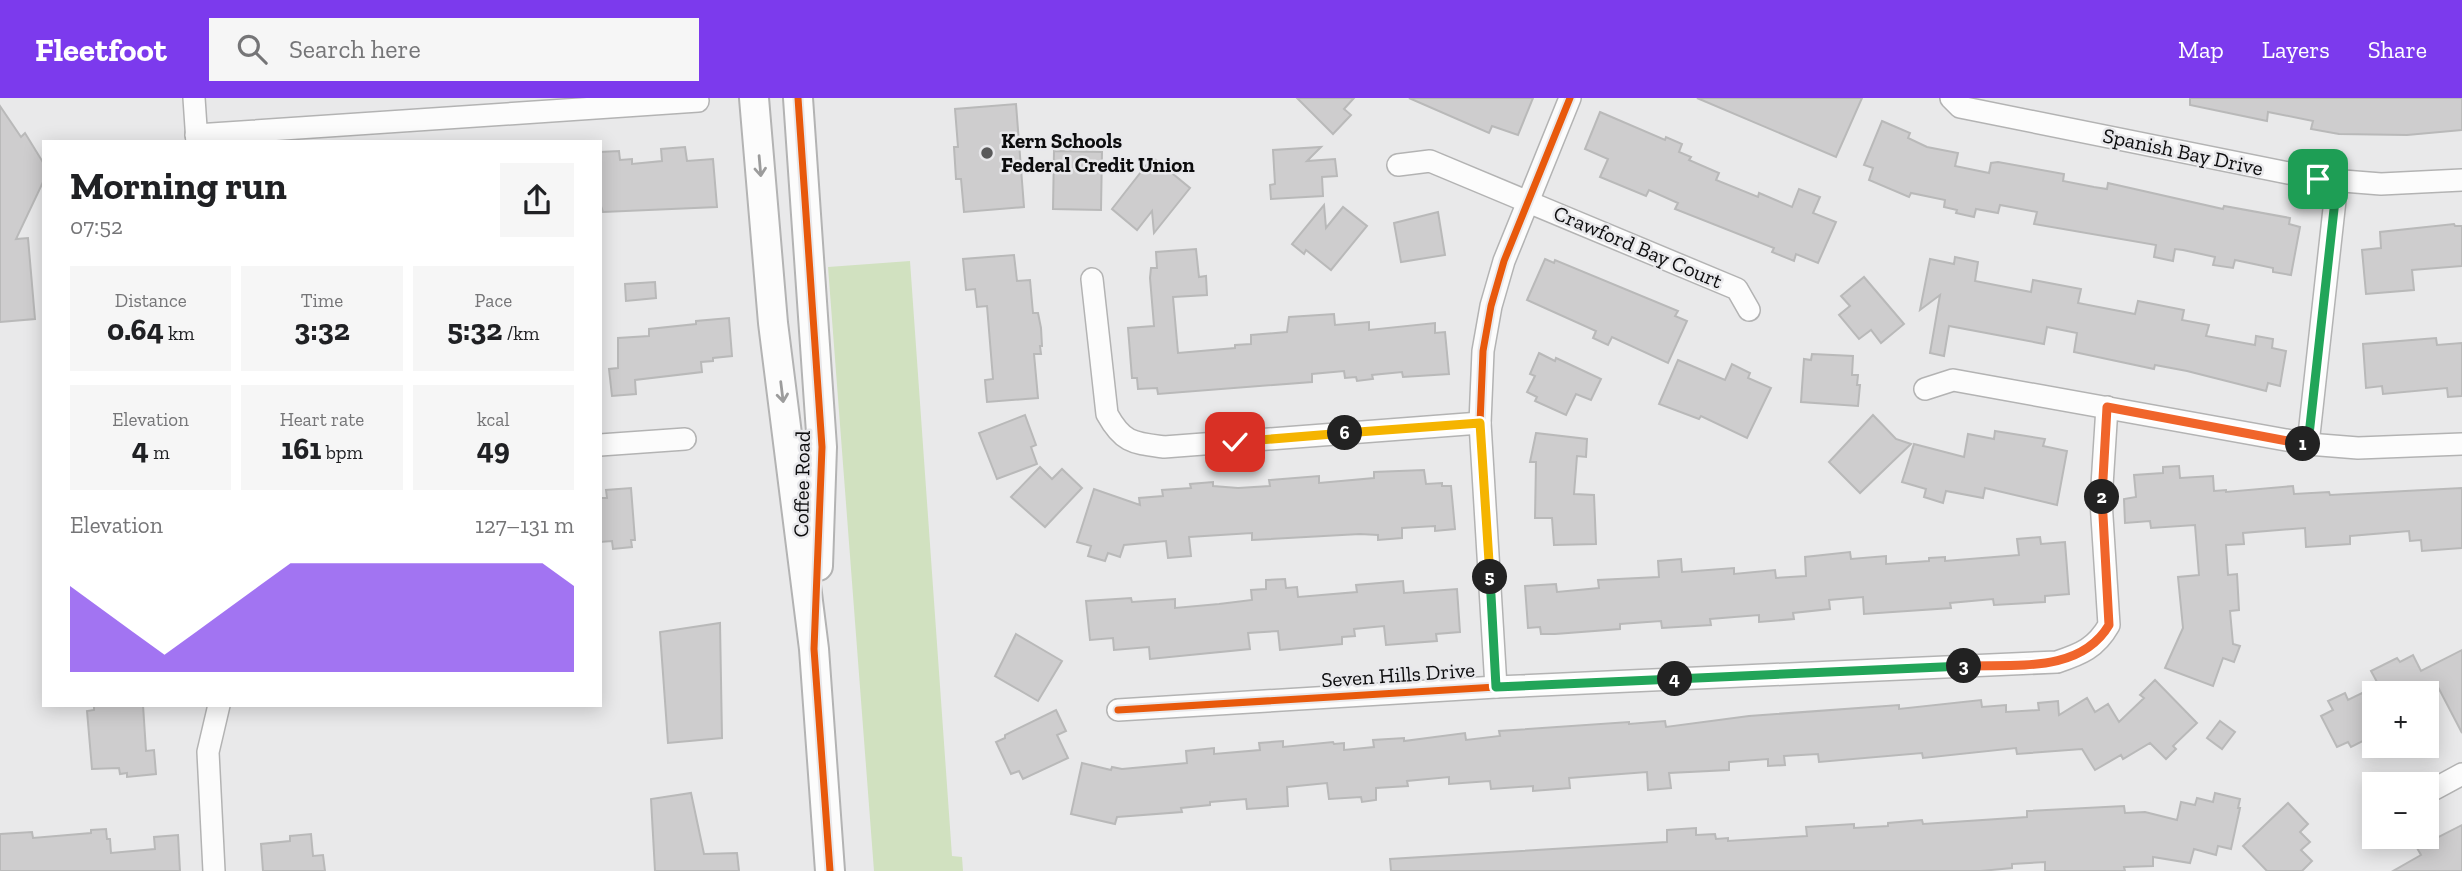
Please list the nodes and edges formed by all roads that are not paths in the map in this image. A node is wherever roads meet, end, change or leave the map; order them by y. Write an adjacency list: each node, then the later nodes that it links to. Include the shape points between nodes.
1 (194, 98): 7 (street)
2 (754, 98): 21 (main road, Coffee Road, one-way to 21, via 773,323)
3 (798, 98): 21 (main road, Coffee Road, via 822,447)
4 (1570, 98): 11 (street)
5 (1951, 98): 10 (street, Spanish Bay Drive, via 1960,107)
6 (698, 101): 7 (street)
7 (196, 138)
8 (1398, 165): 11 (street, Crawford Bay Court, via 1430,161)
9 (2462, 180): 10 (street, Spanish Bay Drive)
10 (2337, 182): 18 (street)
11 (1528, 201): 13 (street, Crawford Bay Court, via 1737,289); 16 (street, via 1491,306 1483,351)
12 (1092, 279): 16 (street, via 1107,414 1116,431 1132,443 1164,447)
13 (1749, 310)
14 (1925, 389): 15 (street, via 1953,380)
15 (2107, 407): 18 (street); 22 (street, Seven Hills Drive, via 2101,501 2109,625 2087,652 2057,662)
16 (1480, 423): 22 (street)
17 (685, 439): 20 (street)
18 (2308, 444): 19 (street, via 2410,448)
19 (2462, 444)
20 (602, 445)
21 (814, 649): 28 (main road, Coffee Road)
22 (1496, 687): 24 (street, Seven Hills Drive)
23 (219, 707): 27 (street, via 208,752)
24 (1118, 710)
25 (2462, 774): 26 (street)
26 (2439, 786)
27 (214, 871)
28 (830, 871)

